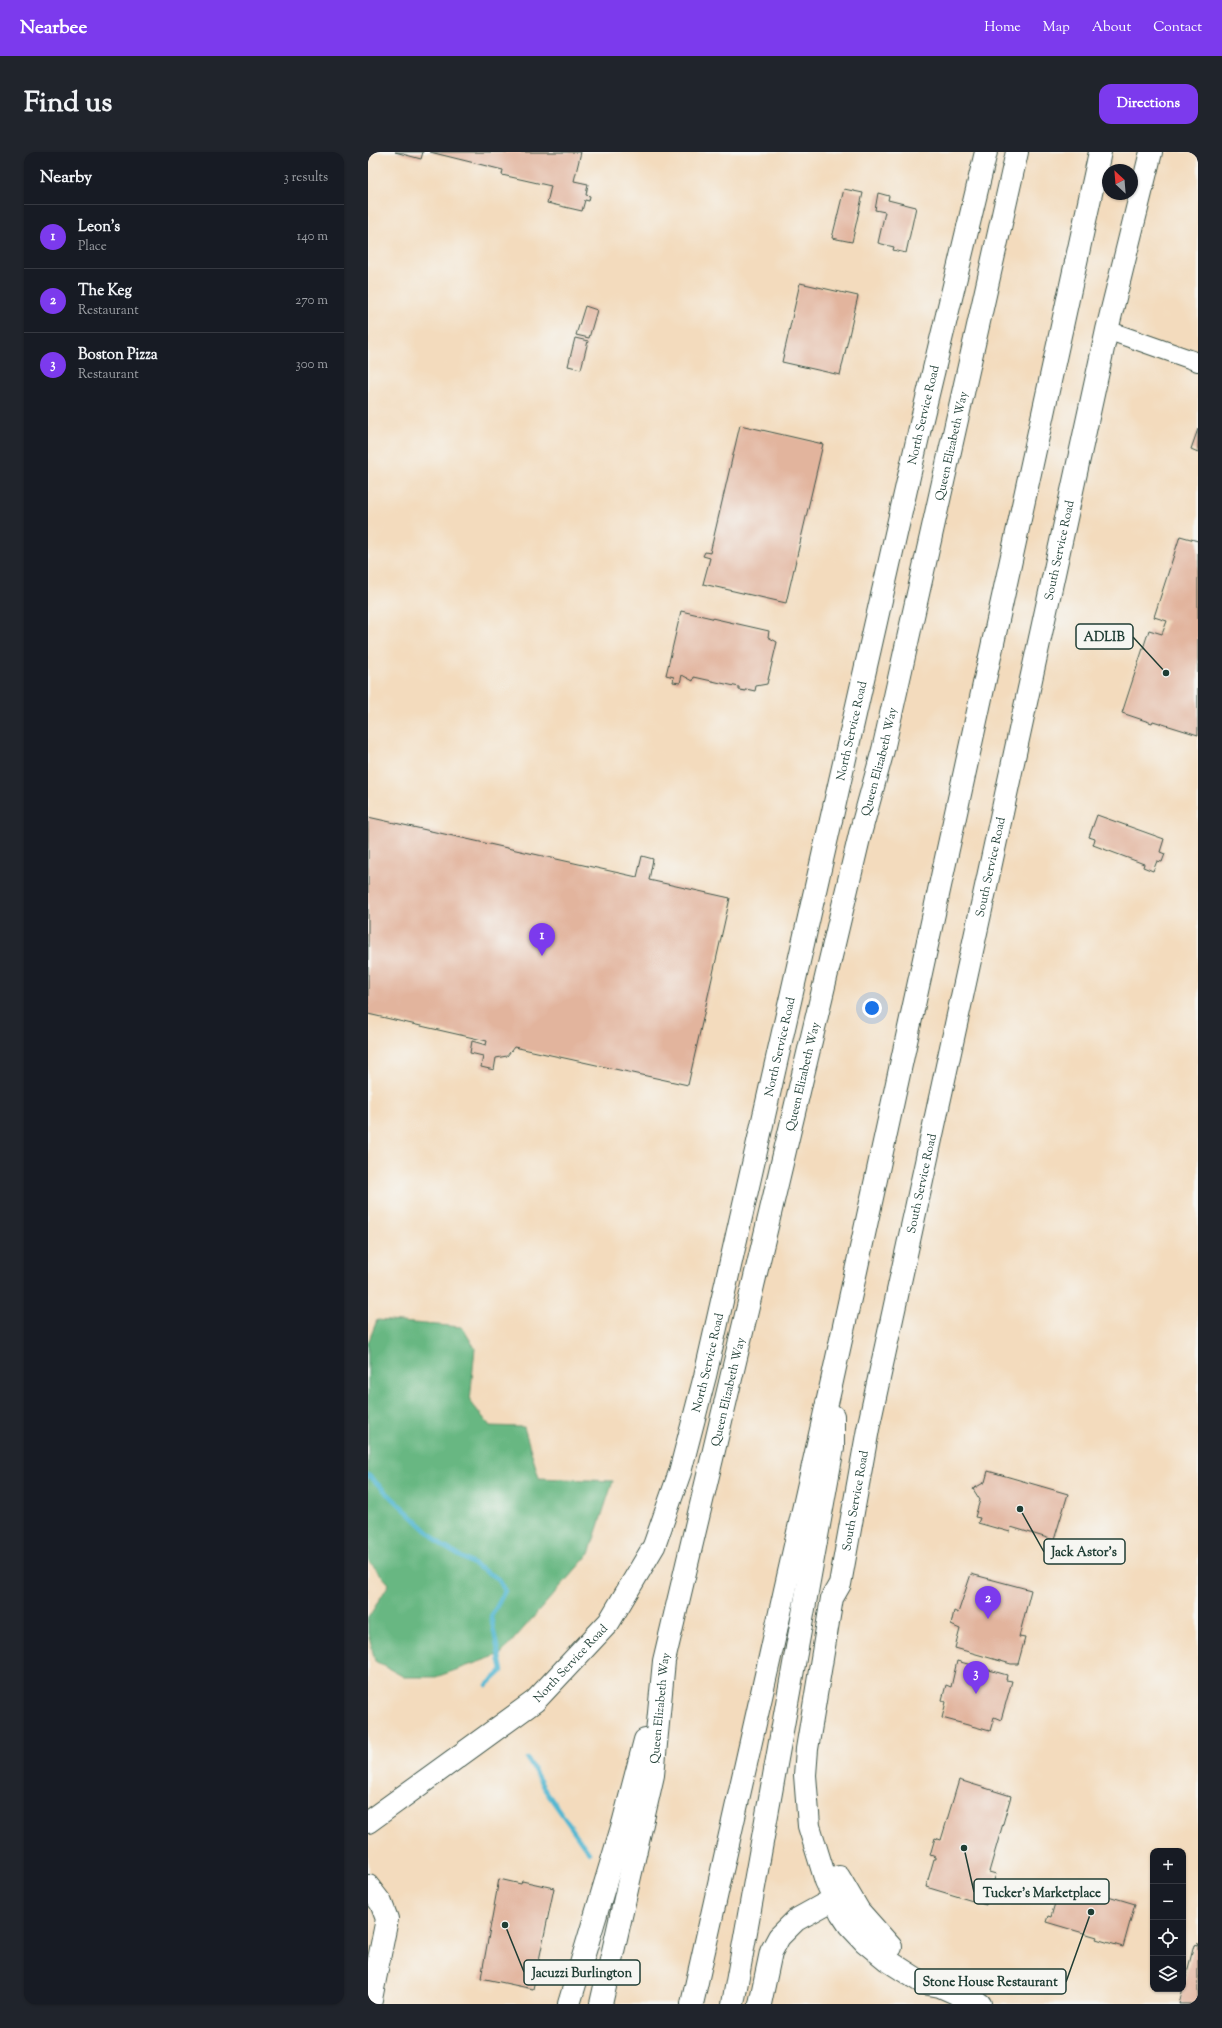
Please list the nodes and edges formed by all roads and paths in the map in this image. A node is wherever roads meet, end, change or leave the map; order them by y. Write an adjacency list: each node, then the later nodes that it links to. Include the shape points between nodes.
1 (986, 152): 9 (main road, North Service Road, via 924,412 705,1376 680,1472 654,1546 609,1622 535,1701)
2 (1017, 152): 8 (main road, Queen Elizabeth Way, via 883,750 860,834)
3 (1100, 152): 7 (main road)
4 (1151, 152): 5 (main road, South Service Road)
5 (1107, 330): 6 (street); 11 (main road, South Service Road, via 868,1429 840,1584 832,1598 805,1775 807,1813 812,1838)
6 (1198, 362)
7 (832, 1381): 15 (main road); 16 (main road, via 833,1447)
8 (664, 1661): 13 (main road, via 624,1824); 14 (main road, Queen Elizabeth Way, via 653,1775)
9 (368, 1822)
10 (368, 1886): 12 (main road, via 381,1902 387,1919)
11 (838, 1891): 17 (main road, via 796,1920 779,1937 772,1952); 18 (main road, South Service Road, via 849,1925 876,1951 923,1983 940,1986)
12 (370, 2004)
13 (569, 2004)
14 (601, 2004)
15 (692, 2004)
16 (733, 2004)
17 (760, 2004)
18 (980, 2004)

